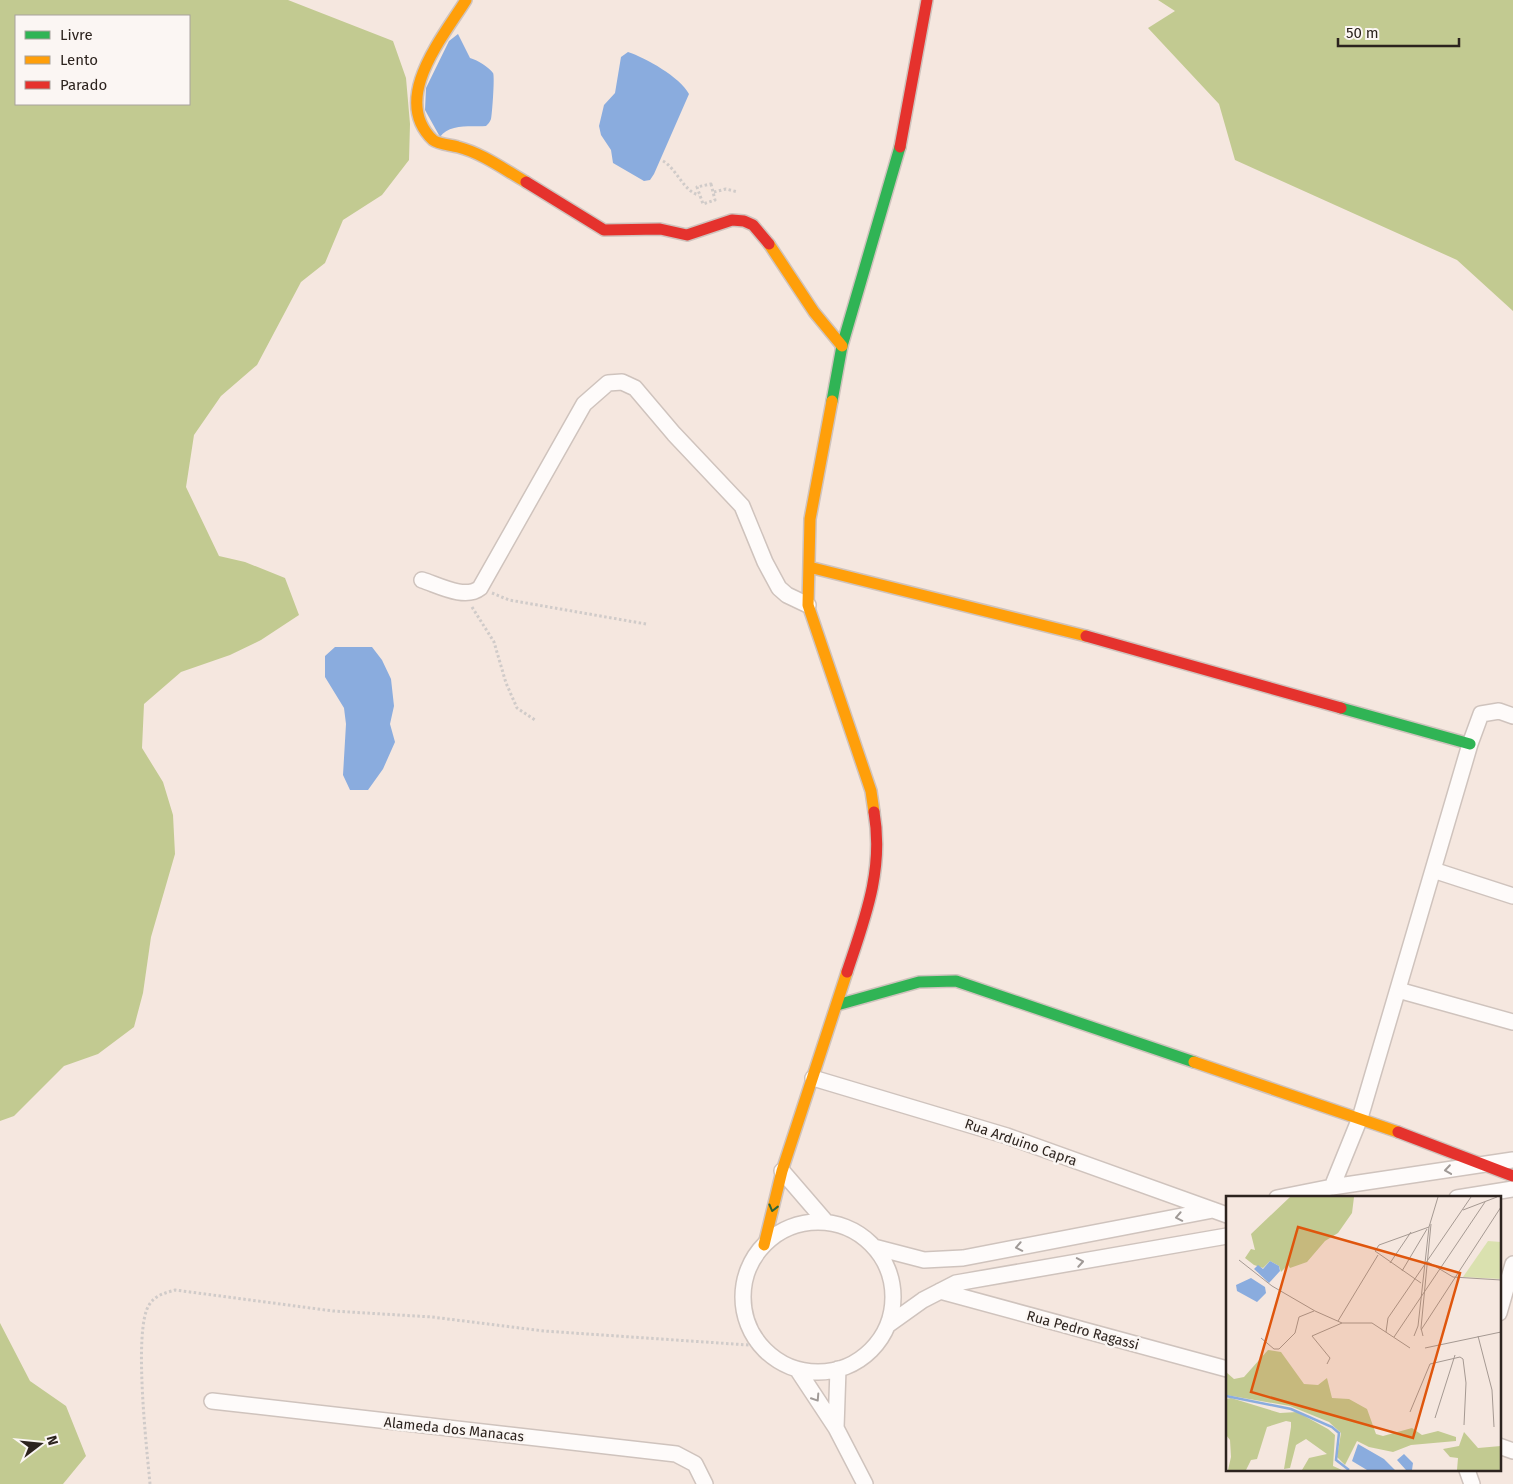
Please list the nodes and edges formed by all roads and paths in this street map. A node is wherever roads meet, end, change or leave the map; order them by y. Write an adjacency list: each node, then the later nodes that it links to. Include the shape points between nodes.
1 (466, 0): 7 (street, via 428,61 417,90 416,107 420,122 434,141 468,150 604,230 660,229 687,234 732,220 744,220 764,236 814,312)
2 (927, 0): 7 (street, via 899,154)
3 (663, 161): 6 (path, via 688,188)
4 (714, 192): 5 (path, via 726,189); 6 (path, via 716,200 703,204); 6 (path, via 712,184 697,187)
5 (738, 192)
6 (700, 195)
7 (842, 346): 8 (street, via 811,513)
8 (809, 567): 12 (street); 16 (street, via 1082,635)
9 (422, 580): 11 (street)
10 (480, 588): 11 (street); 12 (street, via 584,404 608,383 622,382 635,388 742,506 779,588); 13 (path, via 509,600)
11 (464, 594): 15 (path, via 494,642 517,708)
12 (808, 605): 20 (street, via 871,790 877,828 878,860 865,919)
13 (646, 624)
14 (1513, 716): 16 (street, via 1499,711 1481,714)
15 (535, 720)
16 (1470, 744): 17 (street)
17 (1433, 870): 18 (street); 19 (street)
18 (1513, 896)
19 (1398, 990): 21 (street); 23 (street)
20 (837, 1005): 22 (street); 23 (street, via 919,982 956,982)
21 (1513, 1022)
22 (813, 1078): 26 (street); 32 (street, Rua Arduino Capra, via 1007,1136)
23 (1360, 1118): 25 (street); 28 (street)
24 (1513, 1160): 25 (street)
25 (1483, 1164): 27 (street); 28 (street, one-way to 28)
26 (782, 1171): 33 (street); 35 (street, one-way to 35)
27 (1513, 1176)
28 (1332, 1187): 30 (street)
29 (1513, 1188): 31 (street)
30 (1287, 1196)
31 (1468, 1196)
32 (1222, 1211): 36 (street, one-way to 36, via 963,1258 924,1260)
33 (826, 1222): 35 (street, via 799,1224 774,1236); 36 (street, via 852,1230)
34 (1226, 1236): 38 (street, one-way to 34, via 956,1284)
35 (764, 1246): 41 (street, via 749,1269 744,1296 748,1323)
36 (874, 1247): 40 (street, via 892,1284)
37 (1513, 1264): 39 (street)
38 (940, 1291): 40 (street); 44 (street, Rua Pedro Ragassi)
39 (1503, 1310)
40 (888, 1325): 43 (street, via 863,1357)
41 (763, 1346): 42 (street, via 773,1356); 50 (path, via 544,1331 432,1317 333,1311 175,1290 160,1294 143,1318 141,1342)
42 (797, 1369): 43 (street); 46 (street, one-way to 46)
43 (838, 1369): 46 (street)
44 (1226, 1369)
45 (212, 1401): 51 (street, Alameda dos Manacas, via 676,1454 695,1464)
46 (836, 1428): 52 (street)
47 (1500, 1446): 48 (street)
48 (1513, 1450)
49 (1468, 1472): 53 (street)
50 (150, 1484)
51 (705, 1484)
52 (865, 1484)
53 (1472, 1484)

